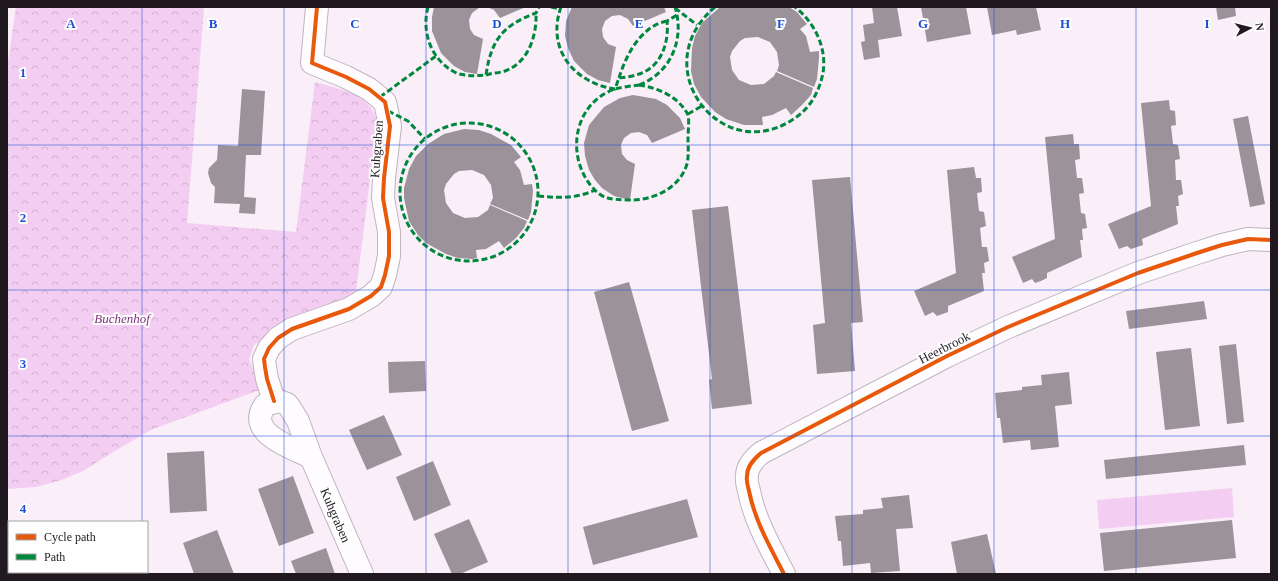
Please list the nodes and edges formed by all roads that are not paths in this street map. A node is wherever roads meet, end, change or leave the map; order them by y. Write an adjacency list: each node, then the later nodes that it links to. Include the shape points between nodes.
1 (317, 7): 3 (street, Kuhgraben, via 312,63 369,89 385,102 390,126 383,198 390,232 389,256 381,287 371,296 349,309 292,329 278,338 270,348 264,359)
2 (1271, 240): 6 (street, Heerbrook, via 1248,239 1138,273 1008,327 761,453 754,459 747,477 752,506)
3 (274, 401): 4 (street, Kuhgraben, via 287,404 293,412); 4 (street, via 265,405 260,414 263,429 277,441)
4 (311, 457): 5 (street, Kuhgraben)
5 (362, 574)
6 (784, 574)

